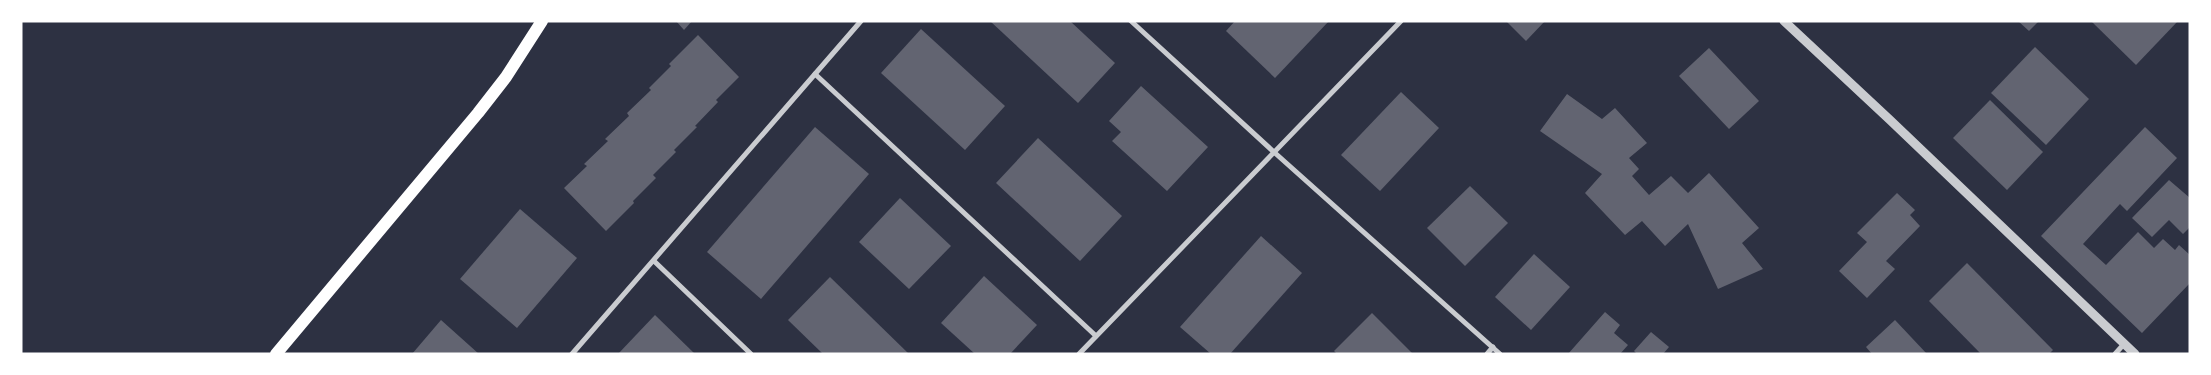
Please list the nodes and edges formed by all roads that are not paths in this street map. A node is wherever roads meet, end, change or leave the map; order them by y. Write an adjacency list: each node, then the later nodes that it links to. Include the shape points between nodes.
1 (542, 21): 12 (main road, via 478,113)
2 (862, 21): 6 (street)
3 (1131, 21): 7 (street)
4 (1401, 21): 7 (street)
5 (1784, 21): 10 (street)
6 (815, 74): 8 (street); 9 (street)
7 (1275, 153): 9 (street); 11 (street)
8 (654, 261): 13 (street); 14 (street)
9 (1096, 336): 15 (street)
10 (2124, 344): 18 (street); 19 (street)
11 (1493, 347): 16 (street); 17 (street)
12 (276, 354)
13 (572, 354)
14 (751, 354)
15 (1079, 354)
16 (1487, 354)
17 (1500, 354)
18 (2115, 354)
19 (2135, 354)

